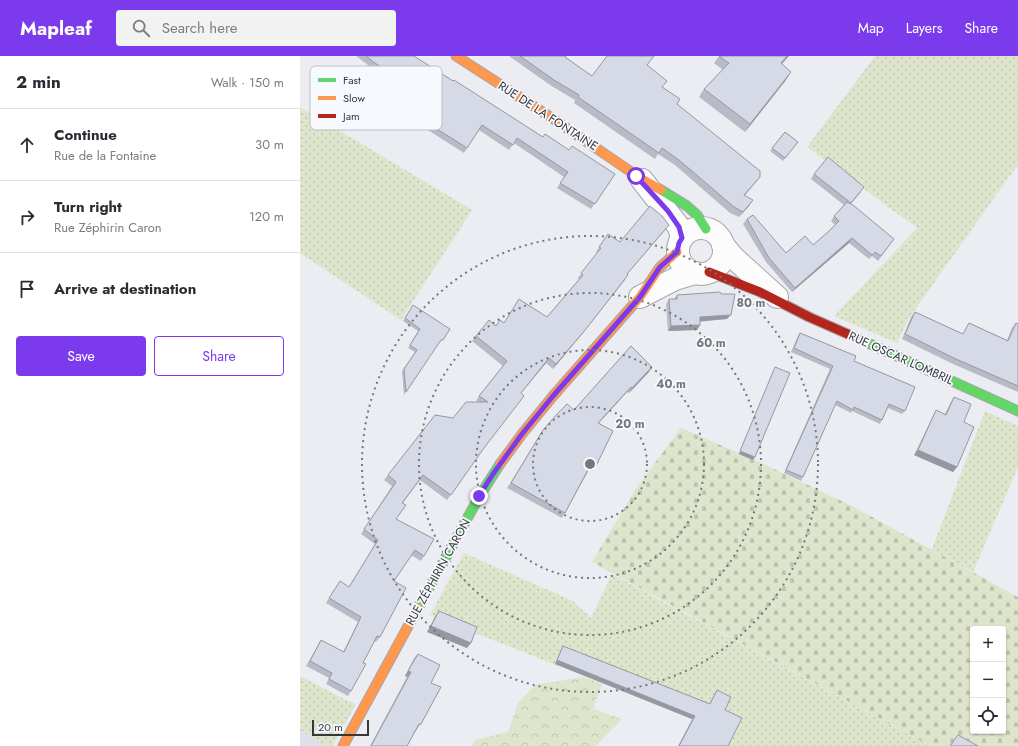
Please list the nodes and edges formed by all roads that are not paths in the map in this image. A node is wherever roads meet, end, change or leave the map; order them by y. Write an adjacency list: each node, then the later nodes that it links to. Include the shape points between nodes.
1 (456, 56): 2 (street, RUE DE LA FONTAINE)
2 (640, 178): 3 (street, RUE DE LA FONTAINE, via 687,206); 4 (street, RUE DE LA FONTAINE, via 679,227)
3 (706, 228): 4 (street, via 692,229 684,235); 5 (street, via 719,236)
4 (680, 245): 6 (street, via 680,262 686,269); 7 (street, RUE ZÉPHIRIN CARON, via 660,267)
5 (723, 245): 6 (street, via 724,254 720,264 714,270); 8 (street, RUE OSCAR LOMBRIL)
6 (702, 273): 7 (street, RUE ZÉPHIRIN CARON, via 675,279); 8 (street, RUE OSCAR LOMBRIL, via 727,278)
7 (640, 297): 10 (street, RUE ZÉPHIRIN CARON, via 553,396 493,474)
8 (785, 304): 9 (street, RUE OSCAR LOMBRIL)
9 (1018, 411)
10 (343, 746)

